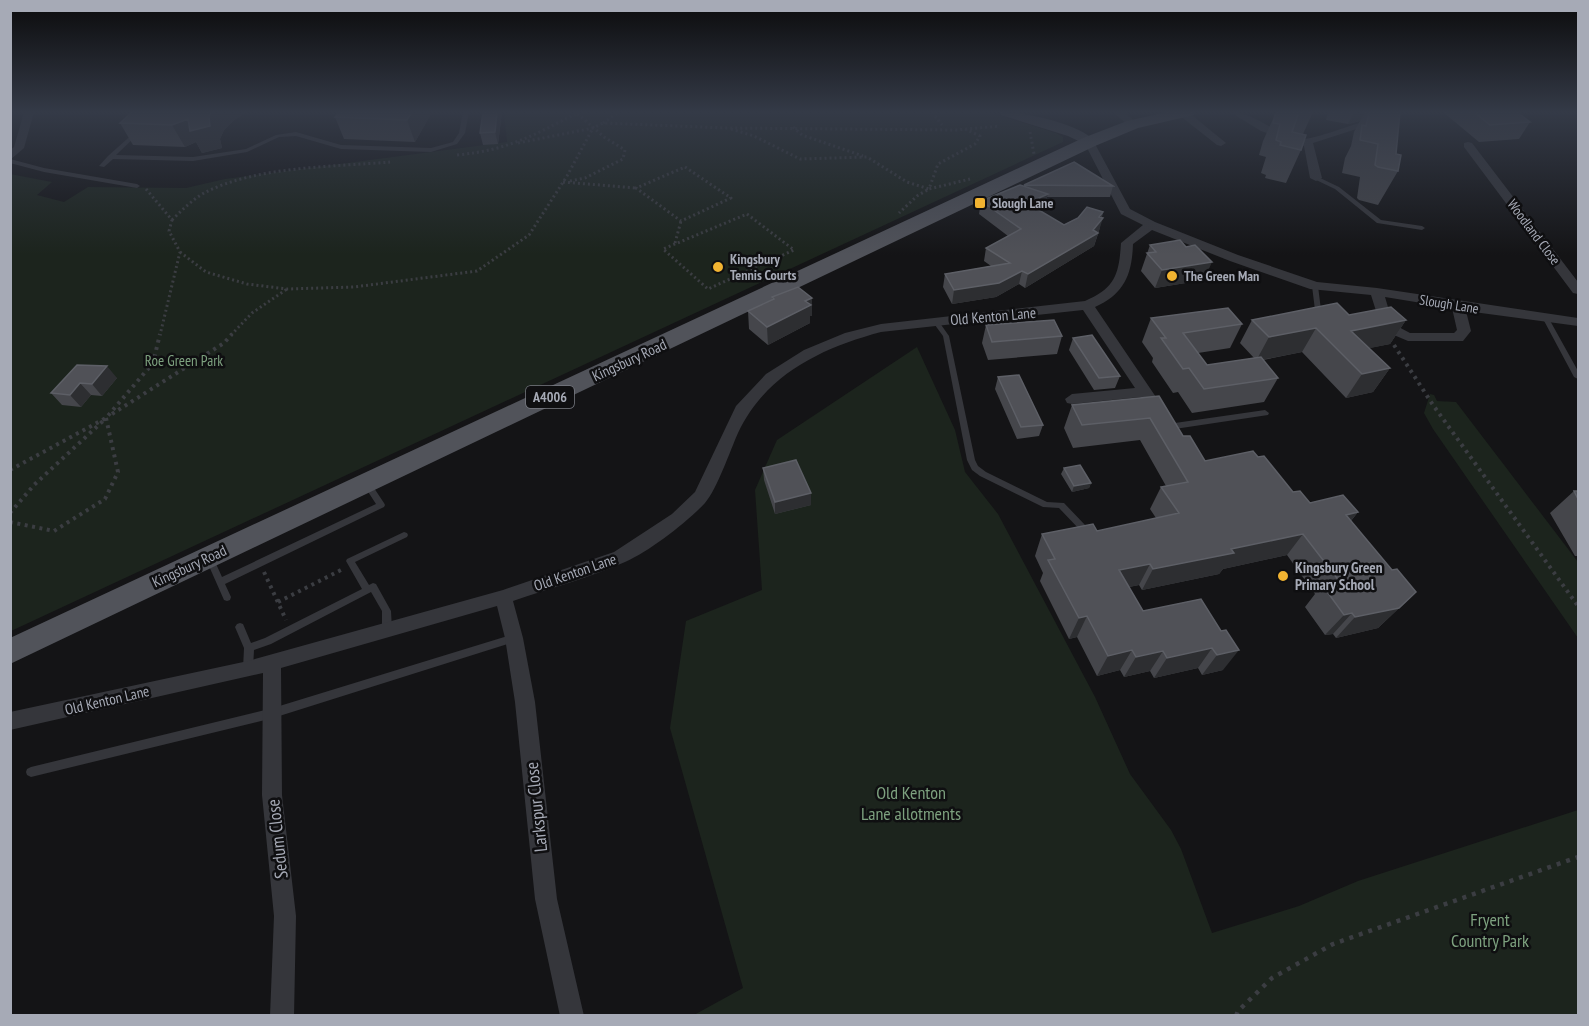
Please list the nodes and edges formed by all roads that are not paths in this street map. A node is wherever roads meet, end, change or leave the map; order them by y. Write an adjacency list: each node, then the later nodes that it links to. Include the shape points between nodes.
1 (13, 160): 9 (lane, via 44,170)
2 (107, 160): 7 (lane)
3 (1051, 160): 26 (main road, Kingsbury Road / A4006)
4 (1098, 160): 10 (street, Slough Lane, via 1125,211)
5 (1312, 160): 8 (street)
6 (1479, 160): 13 (street, Woodland Close)
7 (102, 166)
8 (1316, 178): 11 (lane, via 1337,188 1379,222)
9 (137, 186)
10 (1151, 225): 12 (street, Slough Lane); 15 (street, Old Kenton Lane, via 1127,243 1120,285 1102,300)
11 (1422, 228)
12 (1315, 286): 14 (street, Slough Lane); 20 (lane)
13 (1578, 290)
14 (1377, 292): 16 (street, Slough Lane); 16 (street, via 1387,327 1408,337 1458,338 1464,331)
15 (1087, 305): 18 (street, Old Kenton Lane); 22 (street)
16 (1458, 305): 17 (street, Slough Lane)
17 (1545, 317): 19 (street, Slough Lane); 21 (lane)
18 (935, 321): 27 (lane, via 946,336 975,468 1046,505 1060,505); 33 (street, Old Kenton Lane, via 850,336 809,353 771,377 741,410 701,496 678,519 620,557)
19 (1578, 322)
20 (1319, 324)
21 (1578, 377)
22 (1145, 392): 23 (street); 25 (street)
23 (1072, 399)
24 (1265, 413): 25 (lane, via 1168,427)
25 (1159, 414)
26 (366, 483): 29 (main road, Kingsbury Road / A4006); 30 (lane, via 381,505)
27 (1083, 528)
28 (404, 534): 31 (lane, via 350,561)
29 (209, 556): 30 (lane); 38 (main road, Kingsbury Road / A4006)
30 (220, 582): 32 (lane)
31 (367, 590): 35 (lane, via 374,587 386,611); 37 (lane)
32 (227, 597)
33 (503, 597): 35 (street, Old Kenton Lane); 36 (street, Larkspur Close)
34 (240, 627): 37 (lane)
35 (387, 630): 39 (street, Old Kenton Lane)
36 (514, 638): 41 (lane); 45 (street, Larkspur Close, via 525,702 546,899)
37 (249, 648): 40 (lane)
38 (10, 652)
39 (272, 662): 40 (street, Old Kenton Lane); 41 (street, Sedum Close)
40 (248, 669): 42 (street, Old Kenton Lane)
41 (273, 713): 43 (lane); 44 (street, Sedum Close, via 272,795 285,916)
42 (10, 721)
43 (31, 772)
44 (282, 1016)
45 (572, 1016)

